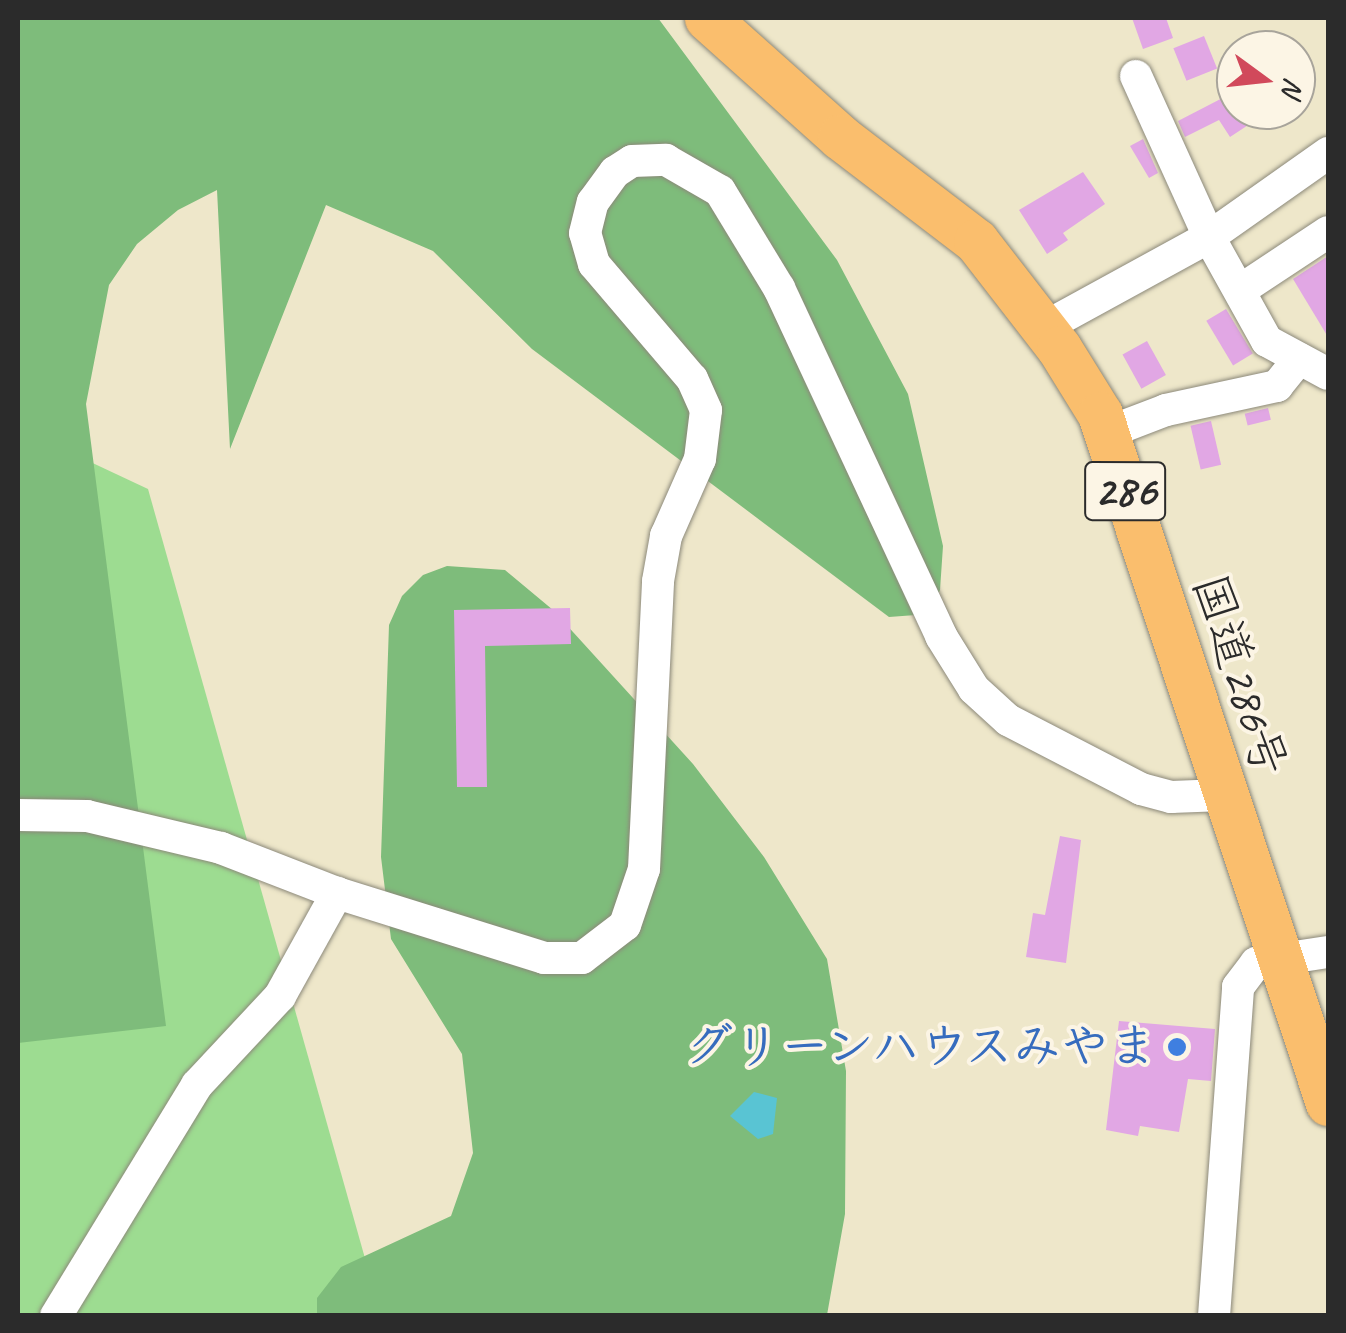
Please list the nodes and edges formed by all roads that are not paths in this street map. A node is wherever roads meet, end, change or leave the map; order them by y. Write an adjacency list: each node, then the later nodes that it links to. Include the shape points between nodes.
1 (707, 18): 7 (highway, 国道286号 / 286, via 825,125 976,242)
2 (1136, 76): 5 (street)
3 (1328, 153): 5 (street)
4 (1328, 232): 6 (street)
5 (1210, 237): 6 (street); 7 (street)
6 (1242, 290): 8 (street, via 1267,341)
7 (1044, 328): 10 (highway, 国道286号 / 286)
8 (1299, 359): 9 (street); 10 (street, via 1277,386 1166,410)
9 (1328, 374)
10 (1106, 433): 11 (highway, 国道286号 / 286)
11 (1224, 795): 13 (street, via 1170,797 1141,790 1008,720 974,689 933,618 780,288 720,191 666,160 632,161 592,202 585,233 594,264 692,379 706,410 700,458 666,536 658,582 638,893 625,925 600,947 582,958 544,958); 15 (highway, 国道286号 / 286)
12 (18, 815): 13 (street, via 87,816 221,848)
13 (337, 893): 17 (street, via 280,996 186,1101)
14 (1328, 952): 15 (street)
15 (1276, 960): 16 (highway, 国道286号 / 286); 18 (street, via 1246,970 1238,987)
16 (1328, 1102)
17 (56, 1316)
18 (1214, 1316)

